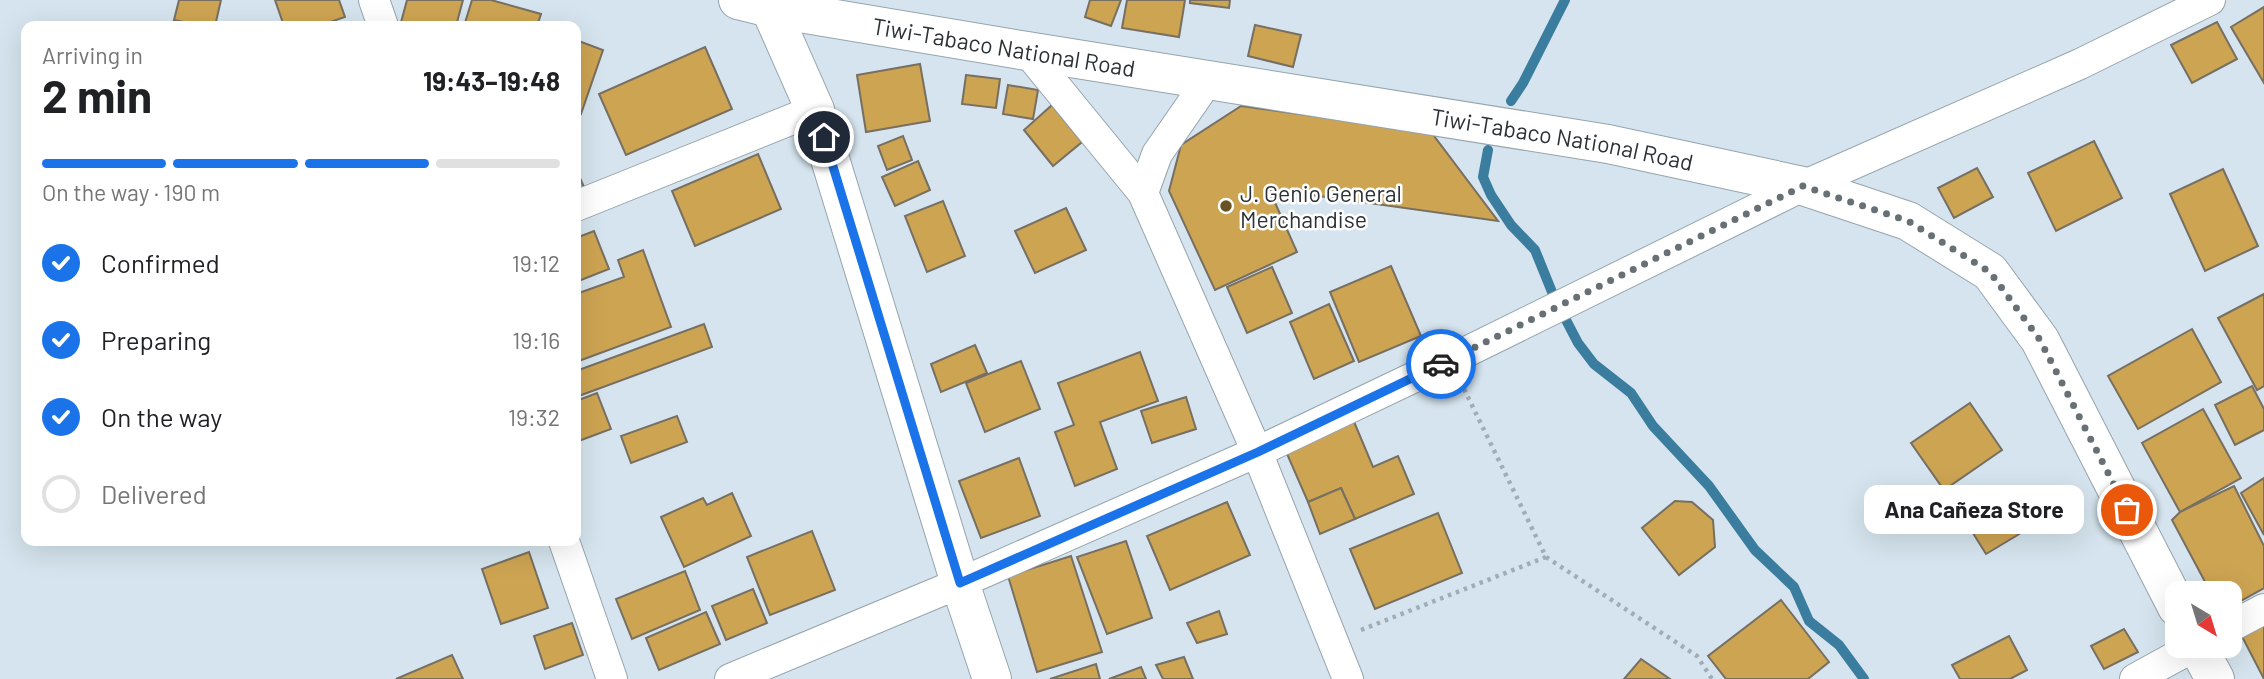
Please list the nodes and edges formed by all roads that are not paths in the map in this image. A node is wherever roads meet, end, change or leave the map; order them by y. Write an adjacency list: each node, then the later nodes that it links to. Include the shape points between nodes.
1 (374, 0): 4 (street)
2 (2210, 0): 8 (street, via 2080,64)
3 (754, 4): 5 (main road, Tiwi-Tabaco National Road); 7 (main road)
4 (381, 21)
5 (1027, 51): 6 (main road, Tiwi-Tabaco National Road); 9 (street)
6 (1209, 79): 8 (main road, Tiwi-Tabaco National Road, via 1608,144); 9 (street, via 1157,154)
7 (816, 110): 10 (street); 13 (main road)
8 (1803, 186): 11 (street); 14 (main road, Tiwi-Tabaco National Road, via 1908,221 1990,272 2040,340)
9 (1143, 193): 11 (street)
10 (581, 204)
11 (1258, 452): 13 (street); 22 (street)
12 (566, 546): 19 (street)
13 (960, 583): 20 (street); 21 (main road)
14 (2165, 584)
15 (2264, 609): 16 (street)
16 (2242, 621)
17 (2174, 658): 23 (street)
18 (2203, 658): 24 (main road)
19 (612, 679)
20 (730, 679)
21 (992, 679)
22 (1348, 679)
23 (2135, 679)
24 (2215, 679)

